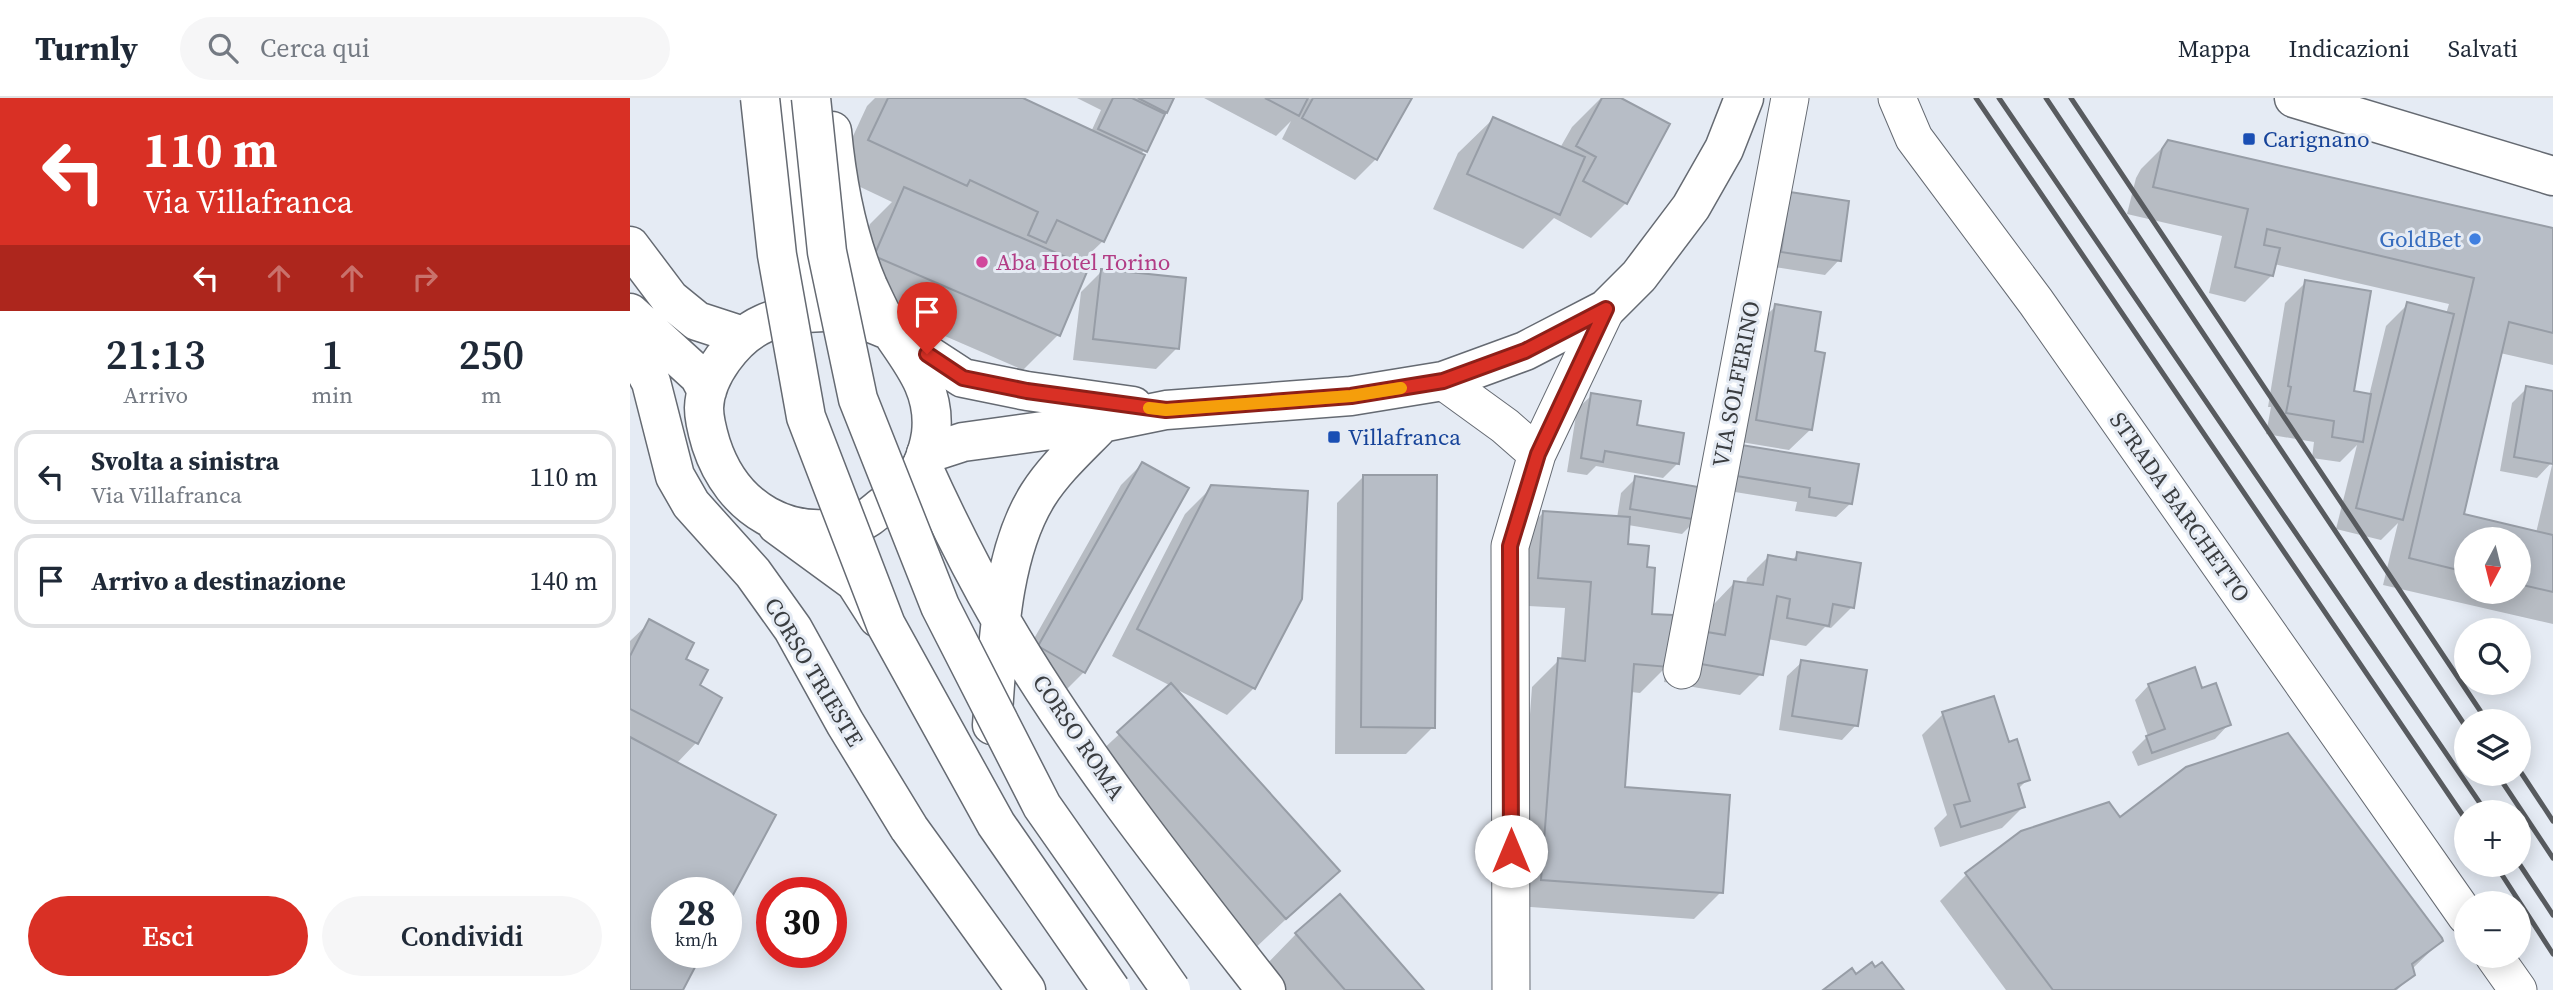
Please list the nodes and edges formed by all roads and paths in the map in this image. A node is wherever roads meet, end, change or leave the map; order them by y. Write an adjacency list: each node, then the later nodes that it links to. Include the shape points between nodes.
1 (760, 98): 31 (main road, bridge, via 777,255 806,417 886,625 996,824)
2 (783, 98): 13 (main road, via 804,240 805,273)
3 (811, 98): 33 (main road, bridge, via 827,252 858,399 940,607 1042,806)
4 (829, 98): 14 (main road, via 847,228)
5 (1744, 98): 11 (main road, via 1724,149 1691,207 1639,276)
6 (1790, 98): 26 (street, VIA SOLFERINO)
7 (1897, 98): 28 (street, STRADA BARCHETTO, via 1914,138 2036,302)
8 (2294, 98): 9 (main road)
9 (2553, 176)
10 (630, 246): 15 (main road, via 670,299 696,321)
11 (1606, 309): 17 (main road, via 1525,351); 21 (street)
12 (630, 313): 18 (main road, via 699,376)
13 (796, 315): 14 (main road, via 826,312); 15 (main road)
14 (891, 331): 19 (main road, via 963,378); 22 (main road, via 920,373 929,398 931,433)
15 (743, 336): 18 (main road, via 713,375)
16 (630, 342): 30 (main road, CORSO TRIESTE, via 652,382 675,476 691,504 753,573 793,629 909,828)
17 (1443, 381): 19 (main road, via 1351,396); 21 (street)
18 (707, 391): 24 (main road, via 704,409 710,443 731,486)
19 (1166, 410): 20 (main road)
20 (1102, 423): 22 (main road, via 963,442); 25 (main road, via 1038,496 1011,556)
21 (1538, 454): 36 (street, via 1510,546)
22 (924, 460): 23 (main road, via 905,492); 25 (main road, CORSO ROMA)
23 (891, 501): 24 (main road, via 859,523 825,529 791,525); 27 (main road, via 932,612)
24 (764, 515): 32 (main road, via 855,582)
25 (1002, 622): 27 (main road); 35 (main road, CORSO ROMA, via 1082,747)
26 (1682, 670)
27 (992, 725): 34 (main road)
28 (2454, 899)
29 (2502, 968): 37 (street)
30 (1026, 990)
31 (1111, 990)
32 (1127, 990)
33 (1171, 990)
34 (1176, 990)
35 (1266, 990)
36 (1511, 990)
37 (2518, 990)

